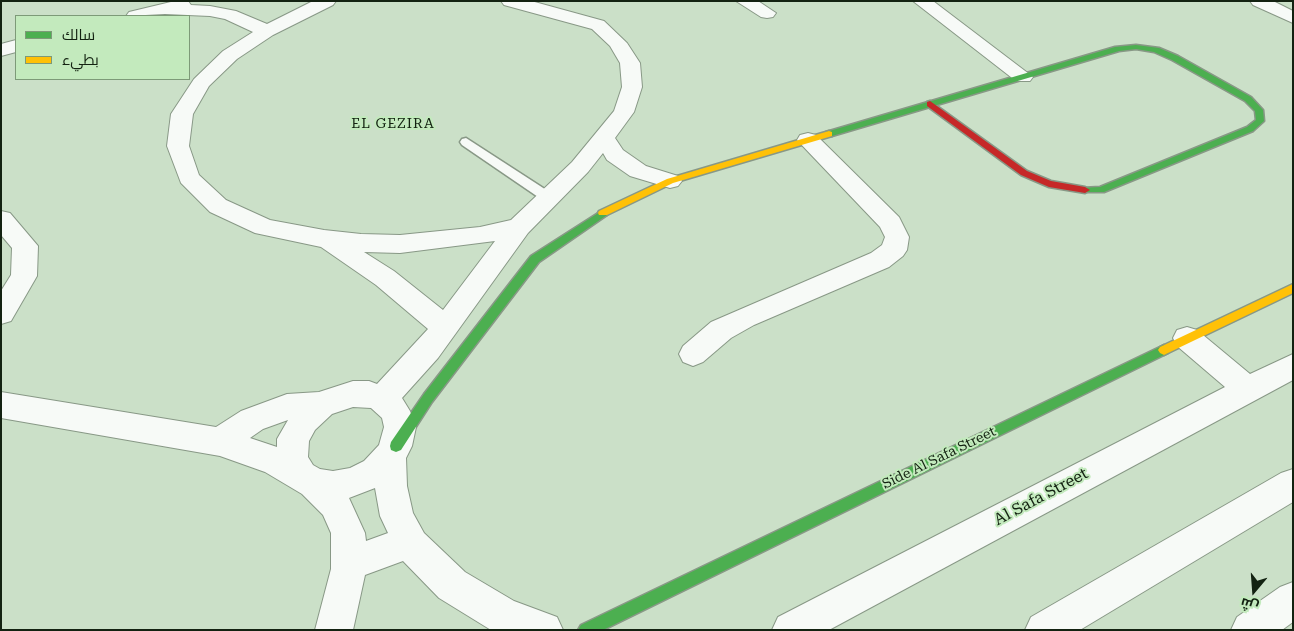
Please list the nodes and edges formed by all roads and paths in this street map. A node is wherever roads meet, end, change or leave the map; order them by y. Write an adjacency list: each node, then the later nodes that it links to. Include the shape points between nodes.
1 (195, 1): 8 (street)
2 (510, 1): 17 (street, via 598,25 618,43 630,63 632,87 624,112)
3 (745, 1): 9 (street)
4 (922, 1): 15 (street)
5 (1259, 1): 11 (street)
6 (327, 2): 12 (street)
7 (231, 8): 8 (street); 12 (street)
8 (163, 9): 10 (street)
9 (767, 13)
10 (140, 15)
11 (1293, 18)
12 (267, 31): 24 (street, via 230,55 201,83 182,114 178,146 189,178 218,206 264,227)
13 (15, 46): 14 (street)
14 (1, 50)
15 (1023, 77): 16 (street); 16 (street, via 1118,49 1156,50 1248,98 1258,110 1260,121 1250,129 1101,190 1076,190 1048,184 1024,173)
16 (930, 104): 18 (street)
17 (603, 136): 20 (street, via 615,155 638,171); 21 (street, via 580,167)
18 (808, 140): 20 (street); 29 (street, via 890,223 897,237 894,250 880,260 744,318 721,330)
19 (466, 142): 21 (lane)
20 (670, 181): 36 (street, via 600,215 535,259 428,398)
21 (549, 198): 23 (street)
22 (1, 219): 26 (street, via 25,246 24,276)
23 (519, 227): 24 (street, via 470,237 400,244); 27 (street)
24 (324, 239): 27 (street, via 385,278)
25 (1293, 288): 28 (street, Side Al Safa Street)
26 (1, 314)
27 (444, 326): 32 (street, via 428,350)
28 (1187, 338): 31 (street); 42 (street, Side Al Safa Street)
29 (693, 354)
30 (1293, 366): 31 (street, Al Safa Street)
31 (1247, 389): 45 (street, Al Safa Street)
32 (382, 399): 34 (street, via 369,394 353,394); 36 (street, via 395,411 400,428)
33 (1, 405): 35 (street)
34 (321, 405): 35 (street, via 287,408 252,420); 37 (street, via 304,420 293,439 292,458)
35 (220, 442): 37 (street, via 275,462)
36 (393, 451): 37 (street, via 375,471 355,482 333,486); 39 (street, via 392,496 397,516)
37 (307, 479): 40 (street, via 335,504 348,533)
38 (1293, 484): 46 (street)
39 (410, 542): 40 (street); 44 (street, via 452,585 505,617)
40 (349, 564): 43 (street)
41 (1293, 600): 47 (street)
42 (594, 628)
43 (334, 630)
44 (544, 630)
45 (790, 630)
46 (1044, 630)
47 (1250, 630)

